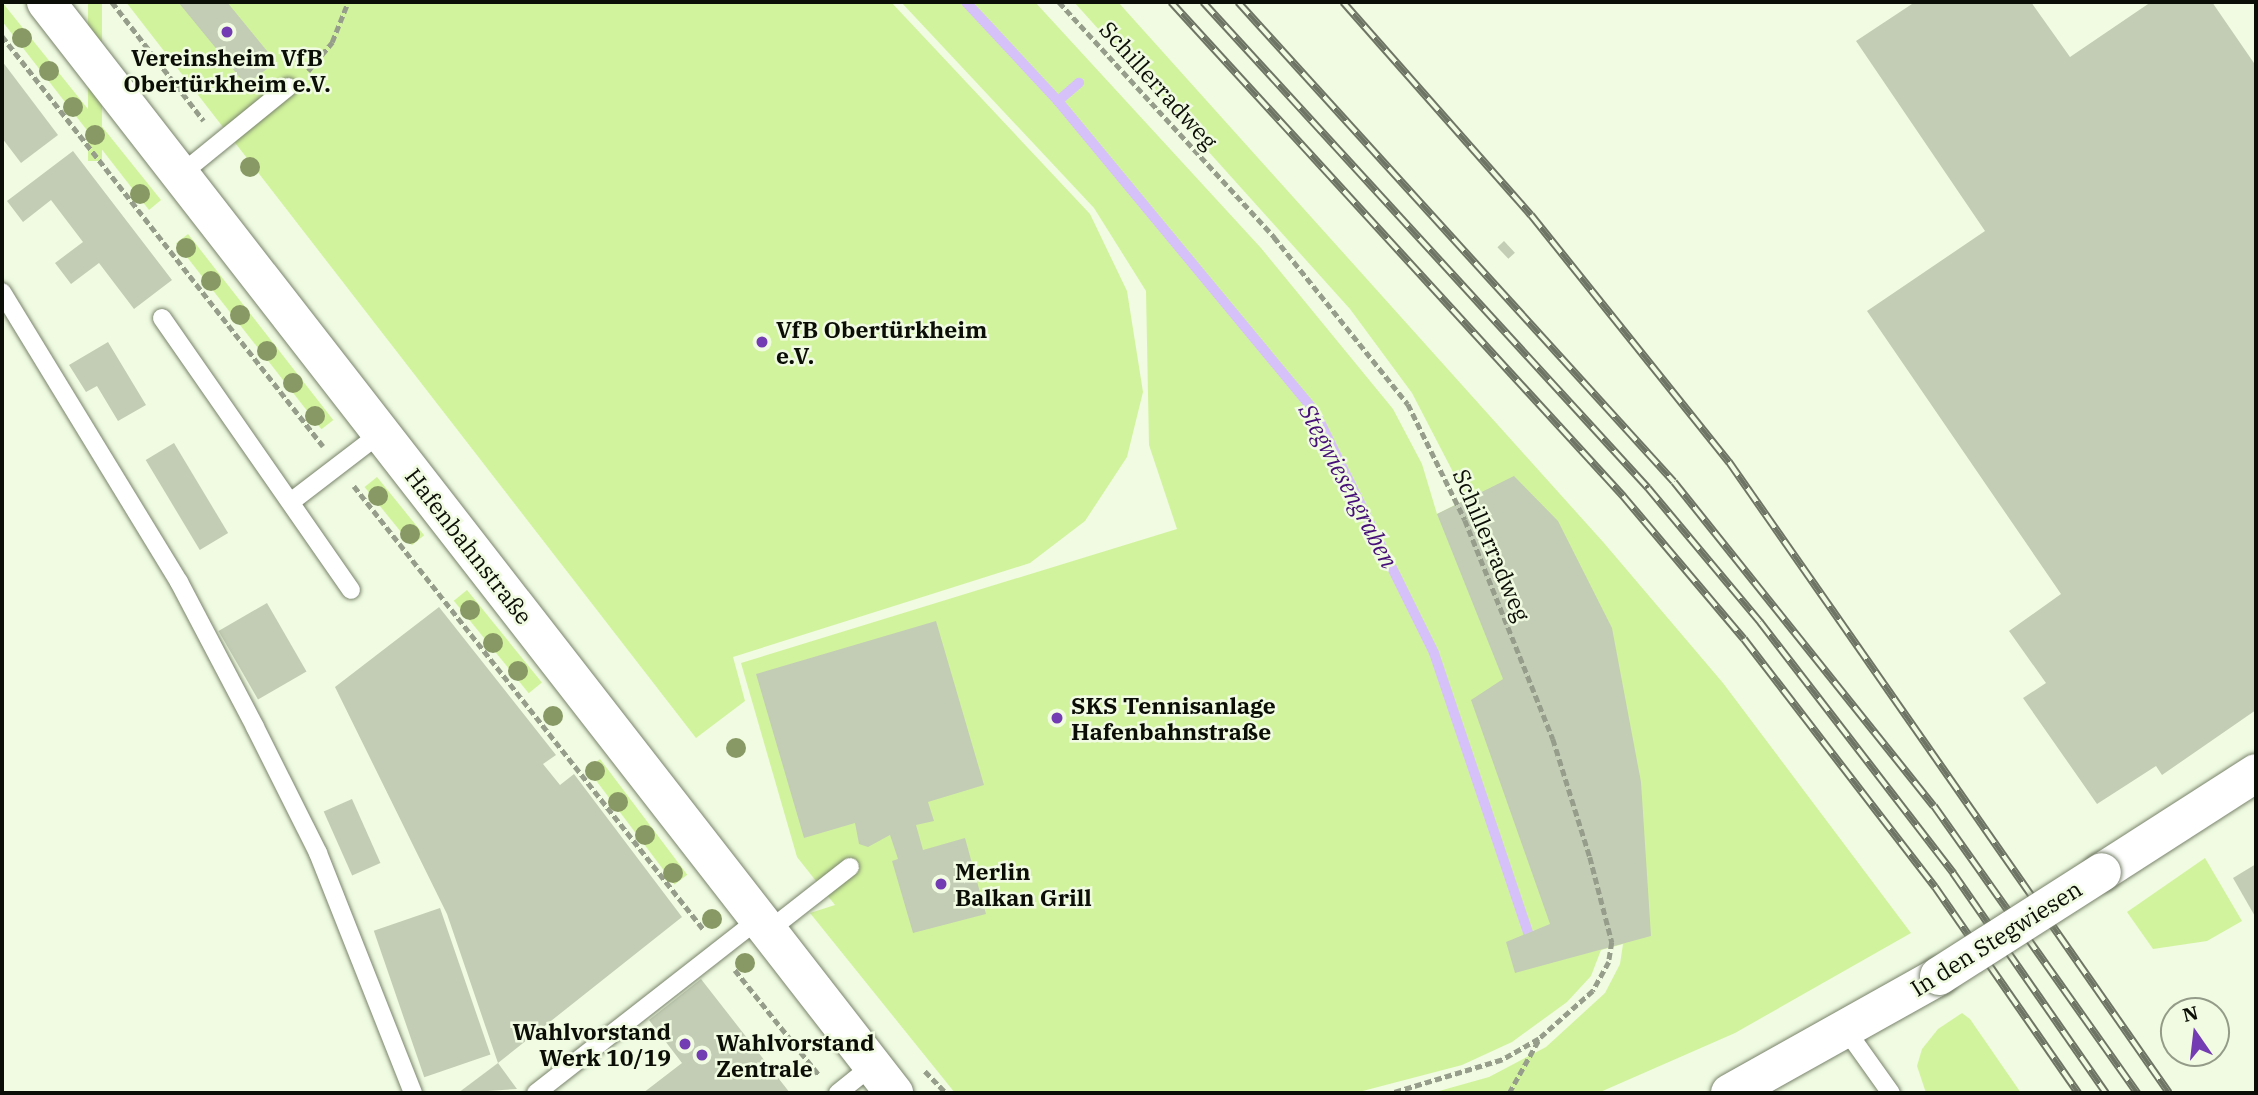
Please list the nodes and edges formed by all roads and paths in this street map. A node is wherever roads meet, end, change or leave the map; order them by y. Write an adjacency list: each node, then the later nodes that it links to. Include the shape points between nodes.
1 (46, 2): 6 (main road, Hafenbahnstraße)
2 (348, 2): 5 (path, via 318,64)
3 (1059, 2): 18 (path, Schillerradweg, via 1341,316 1408,404 1465,520 1553,739 1611,932 1611,953 1601,980)
4 (2, 36): 10 (path)
5 (288, 87): 6 (lane)
6 (181, 174): 9 (main road, Hafenbahnstraße)
7 (2, 292): 21 (lane, via 179,582 256,727 318,853)
8 (162, 318): 11 (lane)
9 (381, 433): 10 (lane); 15 (main road, Hafenbahnstraße)
10 (338, 466): 11 (lane); 16 (path)
11 (292, 501): 12 (lane)
12 (351, 590)
13 (2256, 773): 17 (main road, In den Stegwiesen, bridge, via 1939,976)
14 (850, 867): 15 (lane)
15 (763, 925): 16 (lane); 19 (main road, Hafenbahnstraße)
16 (718, 948): 20 (path); 22 (lane)
17 (1846, 1030): 25 (main road, In den Stegwiesen); 26 (lane)
18 (1539, 1038): 23 (path, Schillerradweg, via 1486,1067); 24 (path)
19 (889, 1086): 20 (lane)
20 (832, 1088)
21 (413, 1093)
22 (536, 1093)
23 (1393, 1093)
24 (1509, 1093)
25 (1730, 1093)
26 (1891, 1093)

